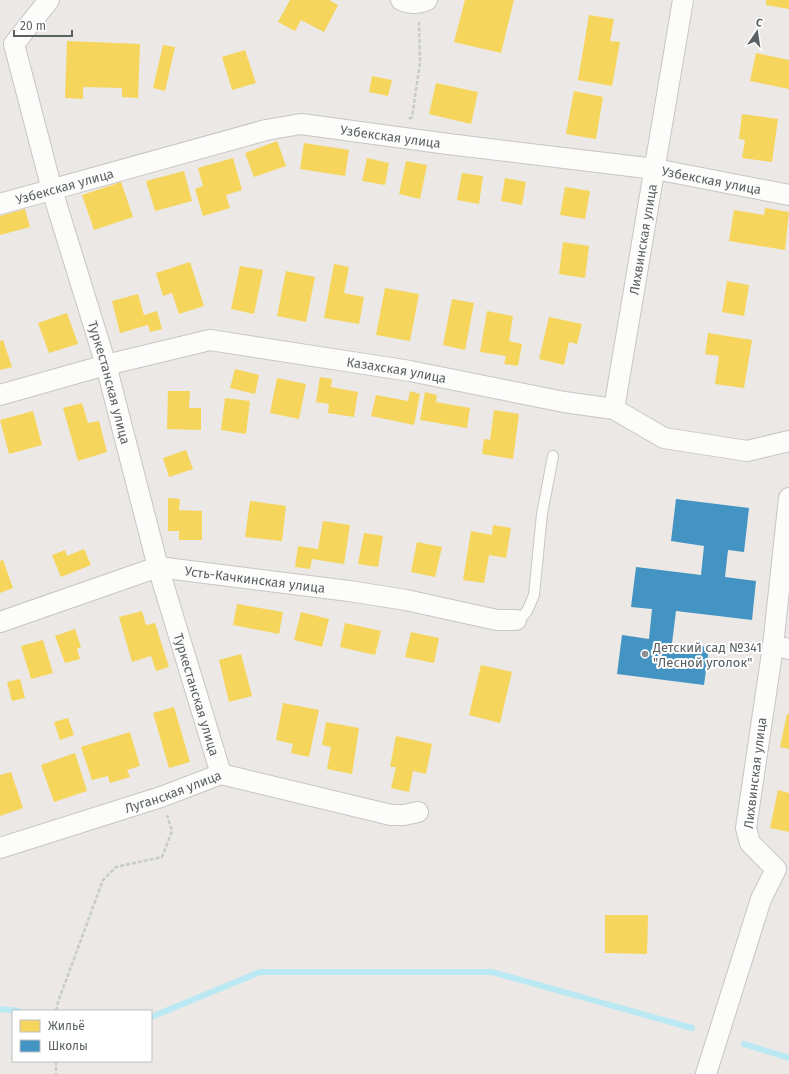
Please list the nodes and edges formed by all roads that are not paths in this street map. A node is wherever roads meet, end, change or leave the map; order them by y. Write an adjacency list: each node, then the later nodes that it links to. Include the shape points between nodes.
1 (49, 0): 3 (street, Туркестанская улица)
2 (683, 0): 4 (street, Лихвинская улица)
3 (7, 45): 5 (street, Туркестанская улица)
4 (655, 169): 5 (street, Узбекская улица, via 301,124 266,130); 6 (street, Узбекская улица); 10 (street, Лихвинская улица)
5 (52, 190): 7 (street, Узбекская улица); 8 (street, Туркестанская улица)
6 (789, 195)
7 (0, 204)
8 (106, 364): 9 (street, Казахская улица); 10 (street, Казахская улица, via 210,340 410,371 564,402); 14 (street, Туркестанская улица)
9 (0, 395)
10 (614, 409): 11 (street, Казахская улица, via 664,438 747,451)
11 (789, 441)
12 (553, 456): 15 (lane, via 543,507 534,595 527,612)
13 (789, 498): 17 (street, Лихвинская улица)
14 (158, 567): 15 (street, Усть-Качкинская улица, via 349,591 406,600 497,620); 16 (street, Усть-Качкинская улица); 18 (street, Туркестанская улица)
15 (516, 620)
16 (0, 622)
17 (781, 648): 21 (street, Лихвинская улица, via 746,828 750,843)
18 (221, 774): 19 (street, Луганская улица, via 391,815 404,816); 20 (street, Луганская улица, via 161,797)
19 (418, 812)
20 (0, 848)
21 (782, 866): 22 (street, Лихвинская улица, via 761,899)
22 (706, 1074)

